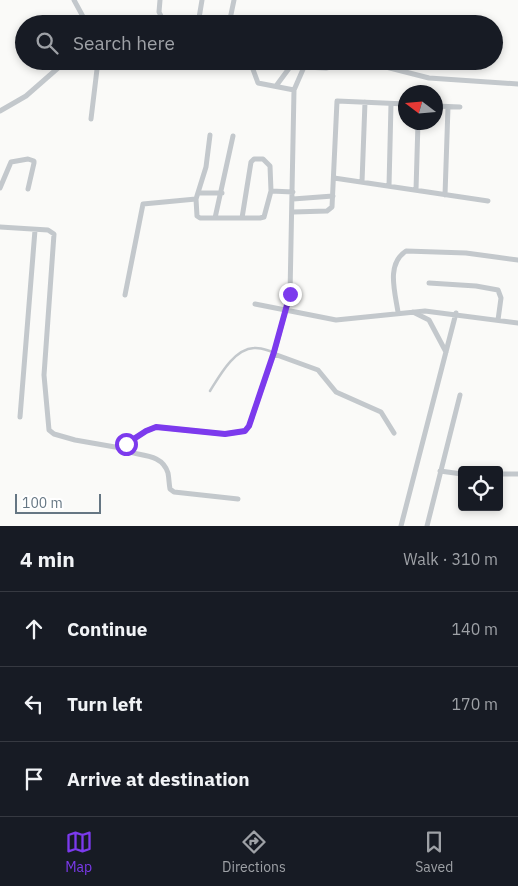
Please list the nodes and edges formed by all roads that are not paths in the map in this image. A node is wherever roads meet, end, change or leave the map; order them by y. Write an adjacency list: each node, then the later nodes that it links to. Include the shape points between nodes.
1 (74, 0): 5 (street)
2 (160, 0): 6 (street)
3 (202, 0): 7 (street)
4 (234, 0): 8 (street)
5 (82, 15)
6 (160, 15)
7 (200, 15)
8 (231, 15)
9 (56, 70): 24 (street, via 26,96)
10 (97, 70): 25 (street)
11 (253, 70): 16 (street, via 258,83)
12 (287, 70): 16 (street)
13 (303, 70): 17 (street)
14 (398, 70): 15 (street, via 429,78)
15 (518, 84)
16 (276, 86): 17 (street)
17 (294, 90): 37 (street)
18 (365, 102): 19 (street); 29 (street, via 337,101); 30 (street)
19 (391, 104): 20 (street); 31 (street)
20 (398, 104)
21 (443, 107): 22 (street)
22 (448, 107): 23 (street); 39 (street)
23 (460, 107)
24 (0, 110)
25 (91, 120)
26 (418, 130): 34 (street)
27 (210, 135): 38 (street)
28 (233, 136): 36 (street)
29 (334, 178): 30 (street); 40 (street)
30 (362, 182): 31 (street)
31 (389, 186): 34 (street)
32 (0, 188): 33 (street, via 11,162 32,159 34,163)
33 (28, 189)
34 (416, 190): 39 (street)
35 (271, 191): 37 (street); 46 (street, via 264,217); 46 (street, via 270,166 263,159 254,159 249,166)
36 (222, 192): 38 (street); 45 (street)
37 (293, 192): 42 (street)
38 (199, 194): 41 (street)
39 (445, 195): 43 (street)
40 (333, 196): 42 (street); 44 (street, via 330,210)
41 (196, 200): 45 (street, via 197,216); 51 (street, via 143,204)
42 (293, 200): 44 (street)
43 (488, 201)
44 (293, 212): 53 (street)
45 (216, 218): 46 (street)
46 (242, 218)
47 (0, 226): 48 (street)
48 (35, 230): 63 (street); 65 (street, via 52,231 56,240 44,375 49,430 74,440)
49 (518, 260): 54 (street, via 466,253 406,251 398,258 394,270)
50 (429, 283): 57 (street, via 498,290 501,298)
51 (125, 295)
52 (255, 304): 53 (street)
53 (287, 309): 54 (street, via 336,320); 60 (street)
54 (398, 312): 55 (street)
55 (412, 312): 56 (street); 59 (street, via 429,320)
56 (456, 313): 57 (street); 59 (street)
57 (498, 320): 58 (street)
58 (518, 323)
59 (446, 352): 71 (street)
60 (274, 353): 61 (lane, via 258,348 246,350 232,360); 64 (street, via 318,370 336,392 384,414); 65 (street, via 245,431 225,434 156,427 126,444)
61 (210, 391)
62 (460, 395): 66 (street)
63 (20, 417)
64 (394, 434)
65 (115, 446): 70 (street, via 128,454 148,455 160,462 166,468 169,487 174,492)
66 (440, 471): 67 (street); 72 (street)
67 (458, 473)
68 (503, 474): 69 (street)
69 (518, 474)
70 (238, 499)
71 (401, 526)
72 (427, 526)

